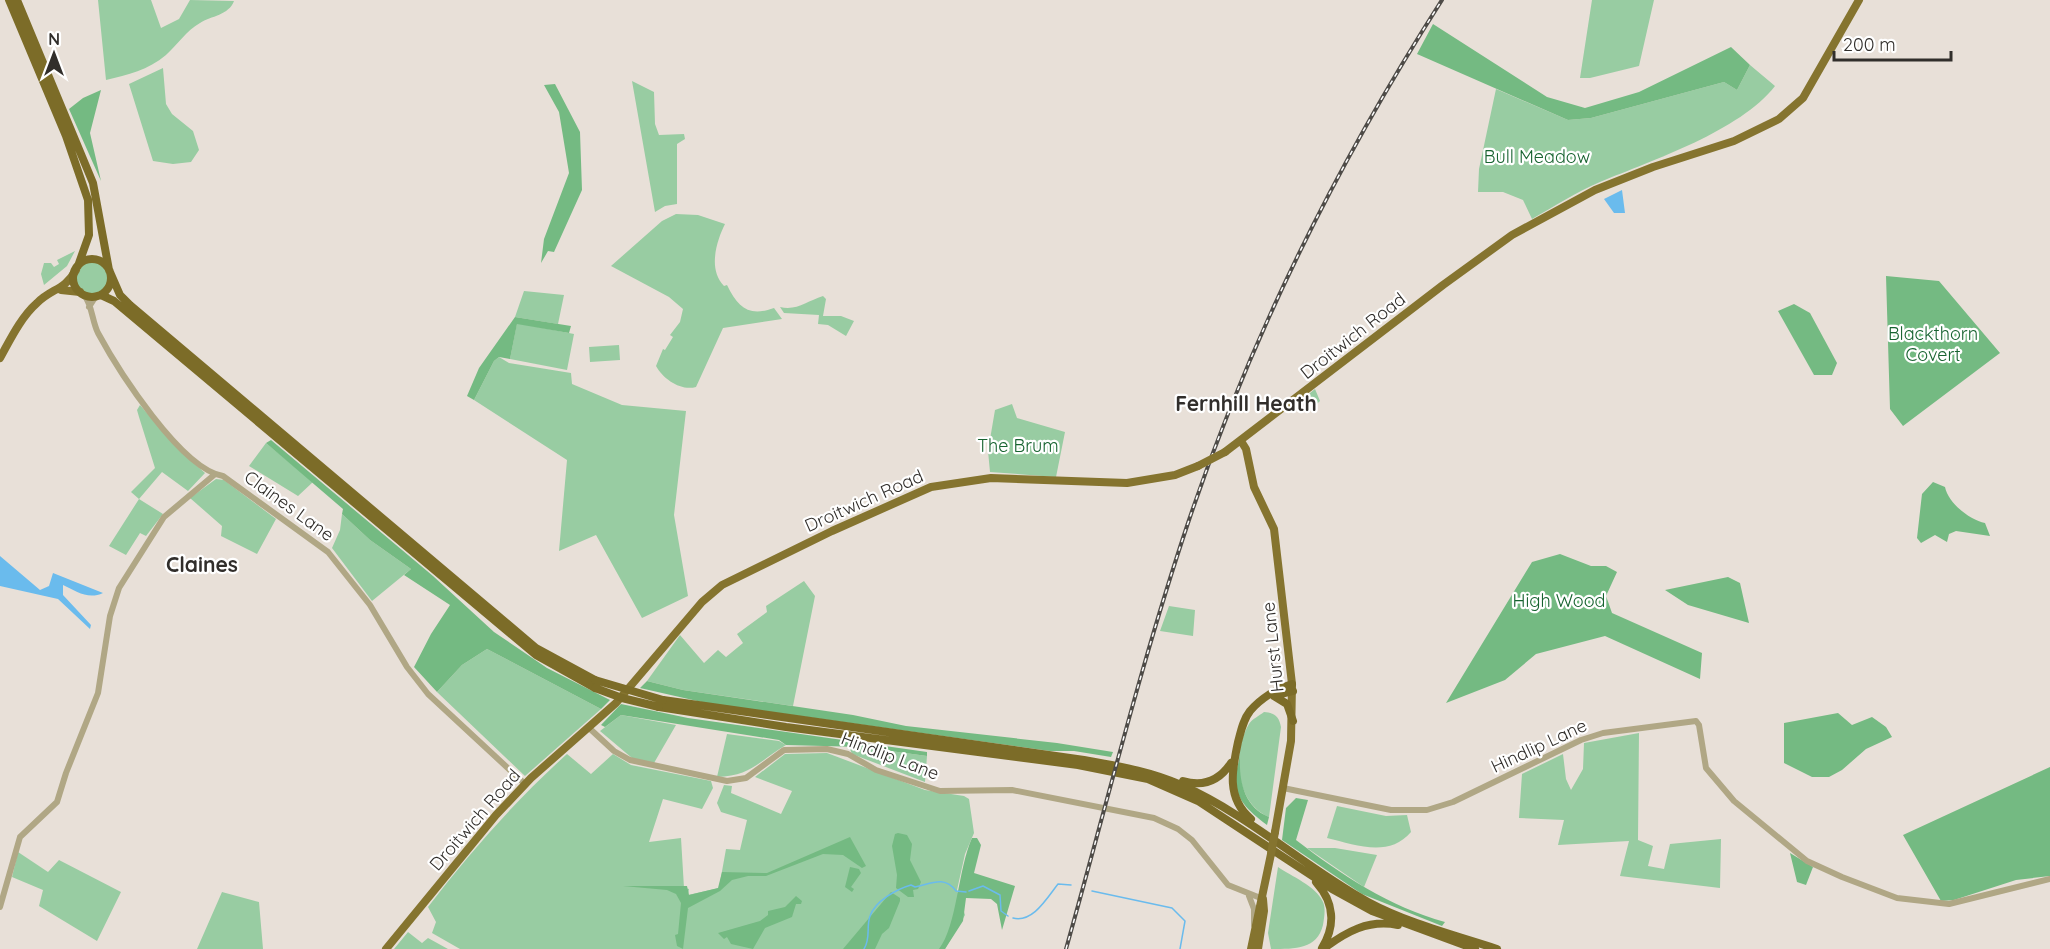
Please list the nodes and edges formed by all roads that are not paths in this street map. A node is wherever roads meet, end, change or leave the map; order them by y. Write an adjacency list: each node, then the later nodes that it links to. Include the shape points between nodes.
1 (9, 0): 4 (highway, via 66,136 88,200 89,235)
2 (17, 0): 5 (highway, via 93,183)
3 (1859, 0): 11 (main road, Droitwich Road, via 1803,98 1779,119 1734,141 1605,186 1512,236)
4 (77, 268): 5 (highway, via 93,260 104,263); 6 (main road); 7 (highway, via 74,280)
5 (110, 271): 8 (highway, via 109,287); 13 (highway, via 120,295 130,305 536,648)
6 (58, 290): 7 (main road); 10 (main road, via 29,311)
7 (82, 294): 8 (highway); 9 (street, Claines Lane)
8 (99, 296): 9 (street); 13 (highway, via 114,301 536,655)
9 (89, 307): 12 (street, Claines Lane, via 107,349 145,407 184,451)
10 (0, 358)
11 (1241, 441): 14 (main road, Hurst Lane, via 1254,487 1274,529); 18 (main road, Droitwich Road, bridge, via 1175,475 1127,483 991,478 952,482 915,492 722,585 702,602 616,703)
12 (214, 475): 21 (street, Claines Lane, via 223,476 328,552 369,605 428,694); 28 (street, via 164,517 119,588 110,616 98,693 57,802 20,837)
13 (595, 684): 16 (highway, bridge, via 622,698)
14 (1292, 688): 15 (highway); 17 (main road, Hurst Lane)
15 (1272, 696): 17 (highway, via 1287,704); 19 (highway, via 1247,715)
16 (661, 704): 20 (highway, via 1084,760); 24 (highway, via 786,727 1078,765 1148,780 1198,801)
17 (1293, 721): 22 (main road, Hurst Lane)
18 (588, 727): 21 (main road, Droitwich Road); 26 (street, Hindlip Lane, via 630,760 720,780 746,778 784,750 827,749 940,791 1012,790 1154,819 1178,829 1224,883)
19 (1234, 760): 20 (highway, via 1216,779 1205,784); 23 (highway, via 1234,796)
20 (1165, 778): 23 (highway)
21 (525, 784): 31 (main road, Droitwich Road)
22 (1283, 788): 25 (street, Hindlip Lane, via 1391,810 1426,810 1454,802 1603,733 1696,721 1707,771 1734,801 1807,861 1842,877 1897,898 1948,904); 27 (main road, Hurst Lane, bridge)
23 (1257, 827): 36 (highway, via 1370,903)
24 (1309, 873): 29 (highway, via 1363,906); 34 (highway, via 1324,892 1331,912 1331,928)
25 (2050, 879)
26 (1247, 894): 27 (street, Hindlip Lane); 30 (street, via 1254,909)
27 (1263, 896): 30 (main road); 33 (main road)
28 (0, 907)
29 (1412, 927): 34 (highway, via 1367,925 1349,931); 35 (highway)
30 (1255, 929): 32 (main road)
31 (386, 949)
32 (1251, 949)
33 (1258, 949)
34 (1322, 949)
35 (1475, 949)
36 (1497, 949)

